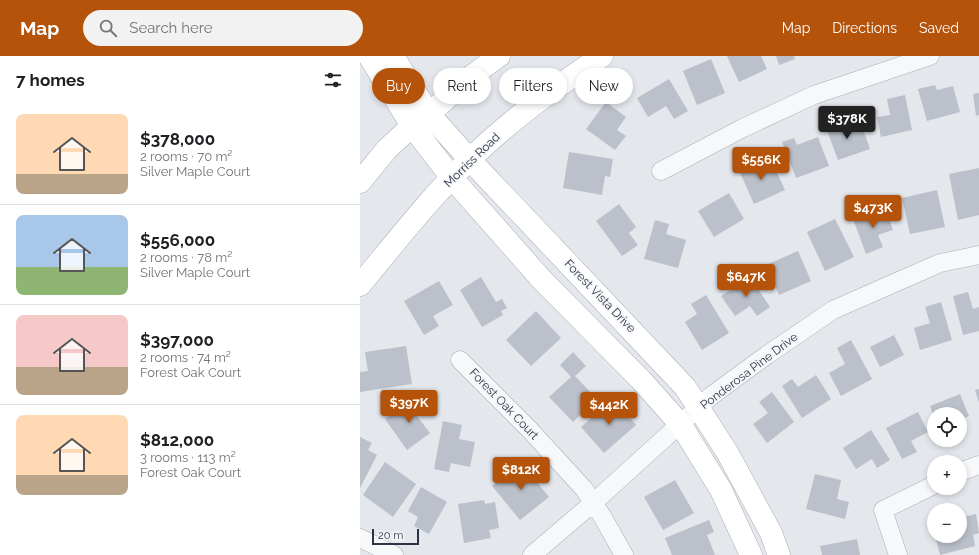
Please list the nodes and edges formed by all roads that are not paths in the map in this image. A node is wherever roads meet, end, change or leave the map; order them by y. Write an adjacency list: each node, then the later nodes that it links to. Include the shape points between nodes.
1 (369, 56): 6 (main road, Forest Vista Drive)
2 (393, 56): 6 (main road, Forest Vista Drive)
3 (498, 56): 6 (main road)
4 (602, 56): 7 (main road, Morriss Road, via 515,120)
5 (930, 56): 8 (street, via 814,95 743,128)
6 (420, 120): 7 (main road, Forest Vista Drive); 9 (main road, Forest Vista Drive); 10 (main road, via 387,149)
7 (470, 160): 9 (main road, Morriss Road); 14 (main road, Forest Vista Drive, via 650,349 685,387)
8 (661, 171)
9 (452, 178): 12 (main road, Morriss Road); 15 (main road, Forest Vista Drive, via 542,280 642,381)
10 (360, 182)
11 (979, 255): 14 (street, Ponderosa Pine Drive, via 940,263 833,310 767,355)
12 (360, 285)
13 (460, 360): 19 (street, Forest Oak Court, via 529,429 584,489)
14 (699, 407): 15 (street, Ponderosa Pine Drive); 25 (main road, Forest Vista Drive, via 771,533)
15 (681, 425): 19 (street, Ponderosa Pine Drive); 24 (main road, Forest Vista Drive, via 721,490)
16 (979, 465): 17 (street)
17 (967, 469)
18 (927, 488): 26 (street, via 883,510)
19 (593, 503): 22 (street, Ponderosa Pine Drive); 23 (street, Forest Oak Court)
20 (360, 538): 21 (street)
21 (394, 555)
22 (532, 555)
23 (624, 555)
24 (751, 555)
25 (779, 555)
26 (898, 555)

